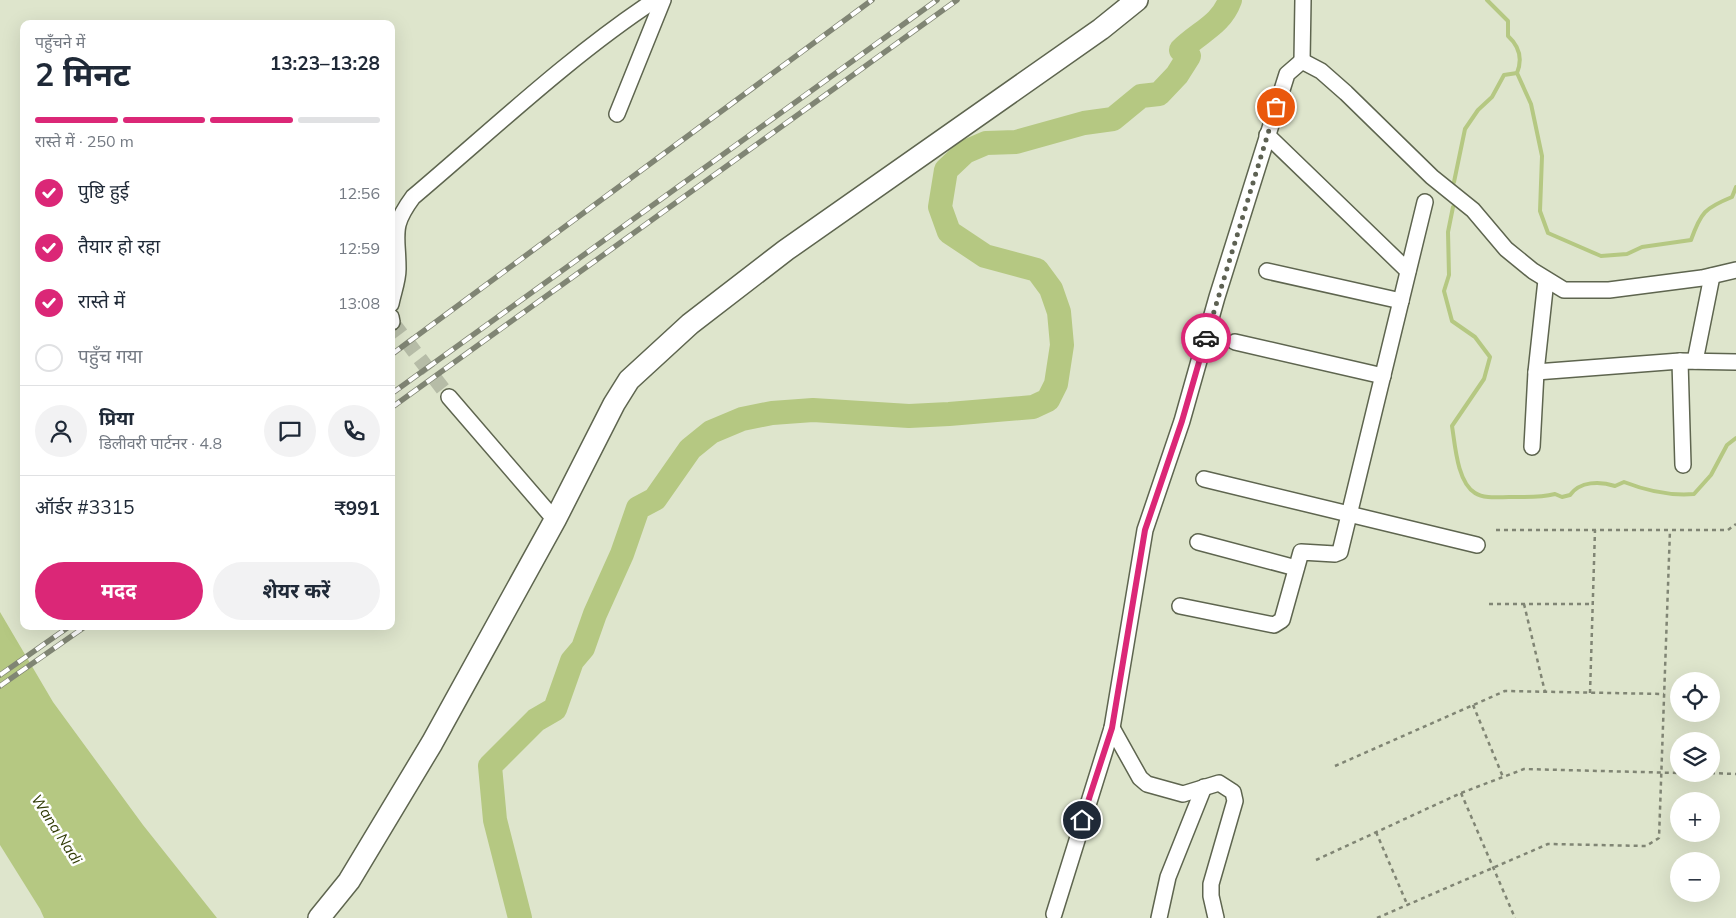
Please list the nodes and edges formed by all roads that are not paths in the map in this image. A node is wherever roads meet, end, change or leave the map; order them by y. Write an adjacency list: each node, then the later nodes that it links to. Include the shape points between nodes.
1 (655, 0): 14 (street, via 548,82 413,197 396,225 398,270)
2 (663, 0): 6 (street)
3 (1137, 0): 26 (street, via 1101,29 786,250 690,324 629,380)
4 (1303, 0): 5 (street)
5 (1302, 62): 7 (street, via 1287,74); 13 (street, via 1320,71 1346,93 1432,178 1473,210 1506,248)
6 (617, 114)
7 (1267, 135): 11 (street); 31 (street, via 1182,421 1145,530)
8 (1425, 202): 11 (street)
9 (1736, 270): 12 (street)
10 (1267, 271): 15 (street)
11 (1408, 271): 15 (street)
12 (1712, 276): 13 (street, via 1608,290 1564,290); 17 (street)
13 (1546, 280): 19 (street)
14 (395, 285)
15 (1401, 301): 20 (street)
16 (1235, 342): 20 (street)
17 (1688, 361): 18 (street); 19 (street); 23 (street)
18 (1736, 362)
19 (1536, 372): 22 (street)
20 (1383, 376): 25 (street)
21 (449, 397): 26 (street)
22 (1532, 447)
23 (1683, 465)
24 (1204, 479): 25 (street)
25 (1349, 515): 28 (street); 29 (street, via 1340,552 1303,551)
26 (555, 520): 34 (street, via 432,743 349,881)
27 (1198, 542): 29 (street)
28 (1476, 545)
29 (1296, 568): 30 (street, via 1282,620 1274,625)
30 (1180, 606)
31 (1112, 728): 32 (street, via 1143,782 1183,794); 33 (street)
32 (1204, 787): 35 (street, via 1168,877); 36 (street, via 1219,783 1233,792 1235,801 1211,884)
33 (1054, 914)
34 (319, 918)
35 (1159, 918)
36 (1216, 918)

